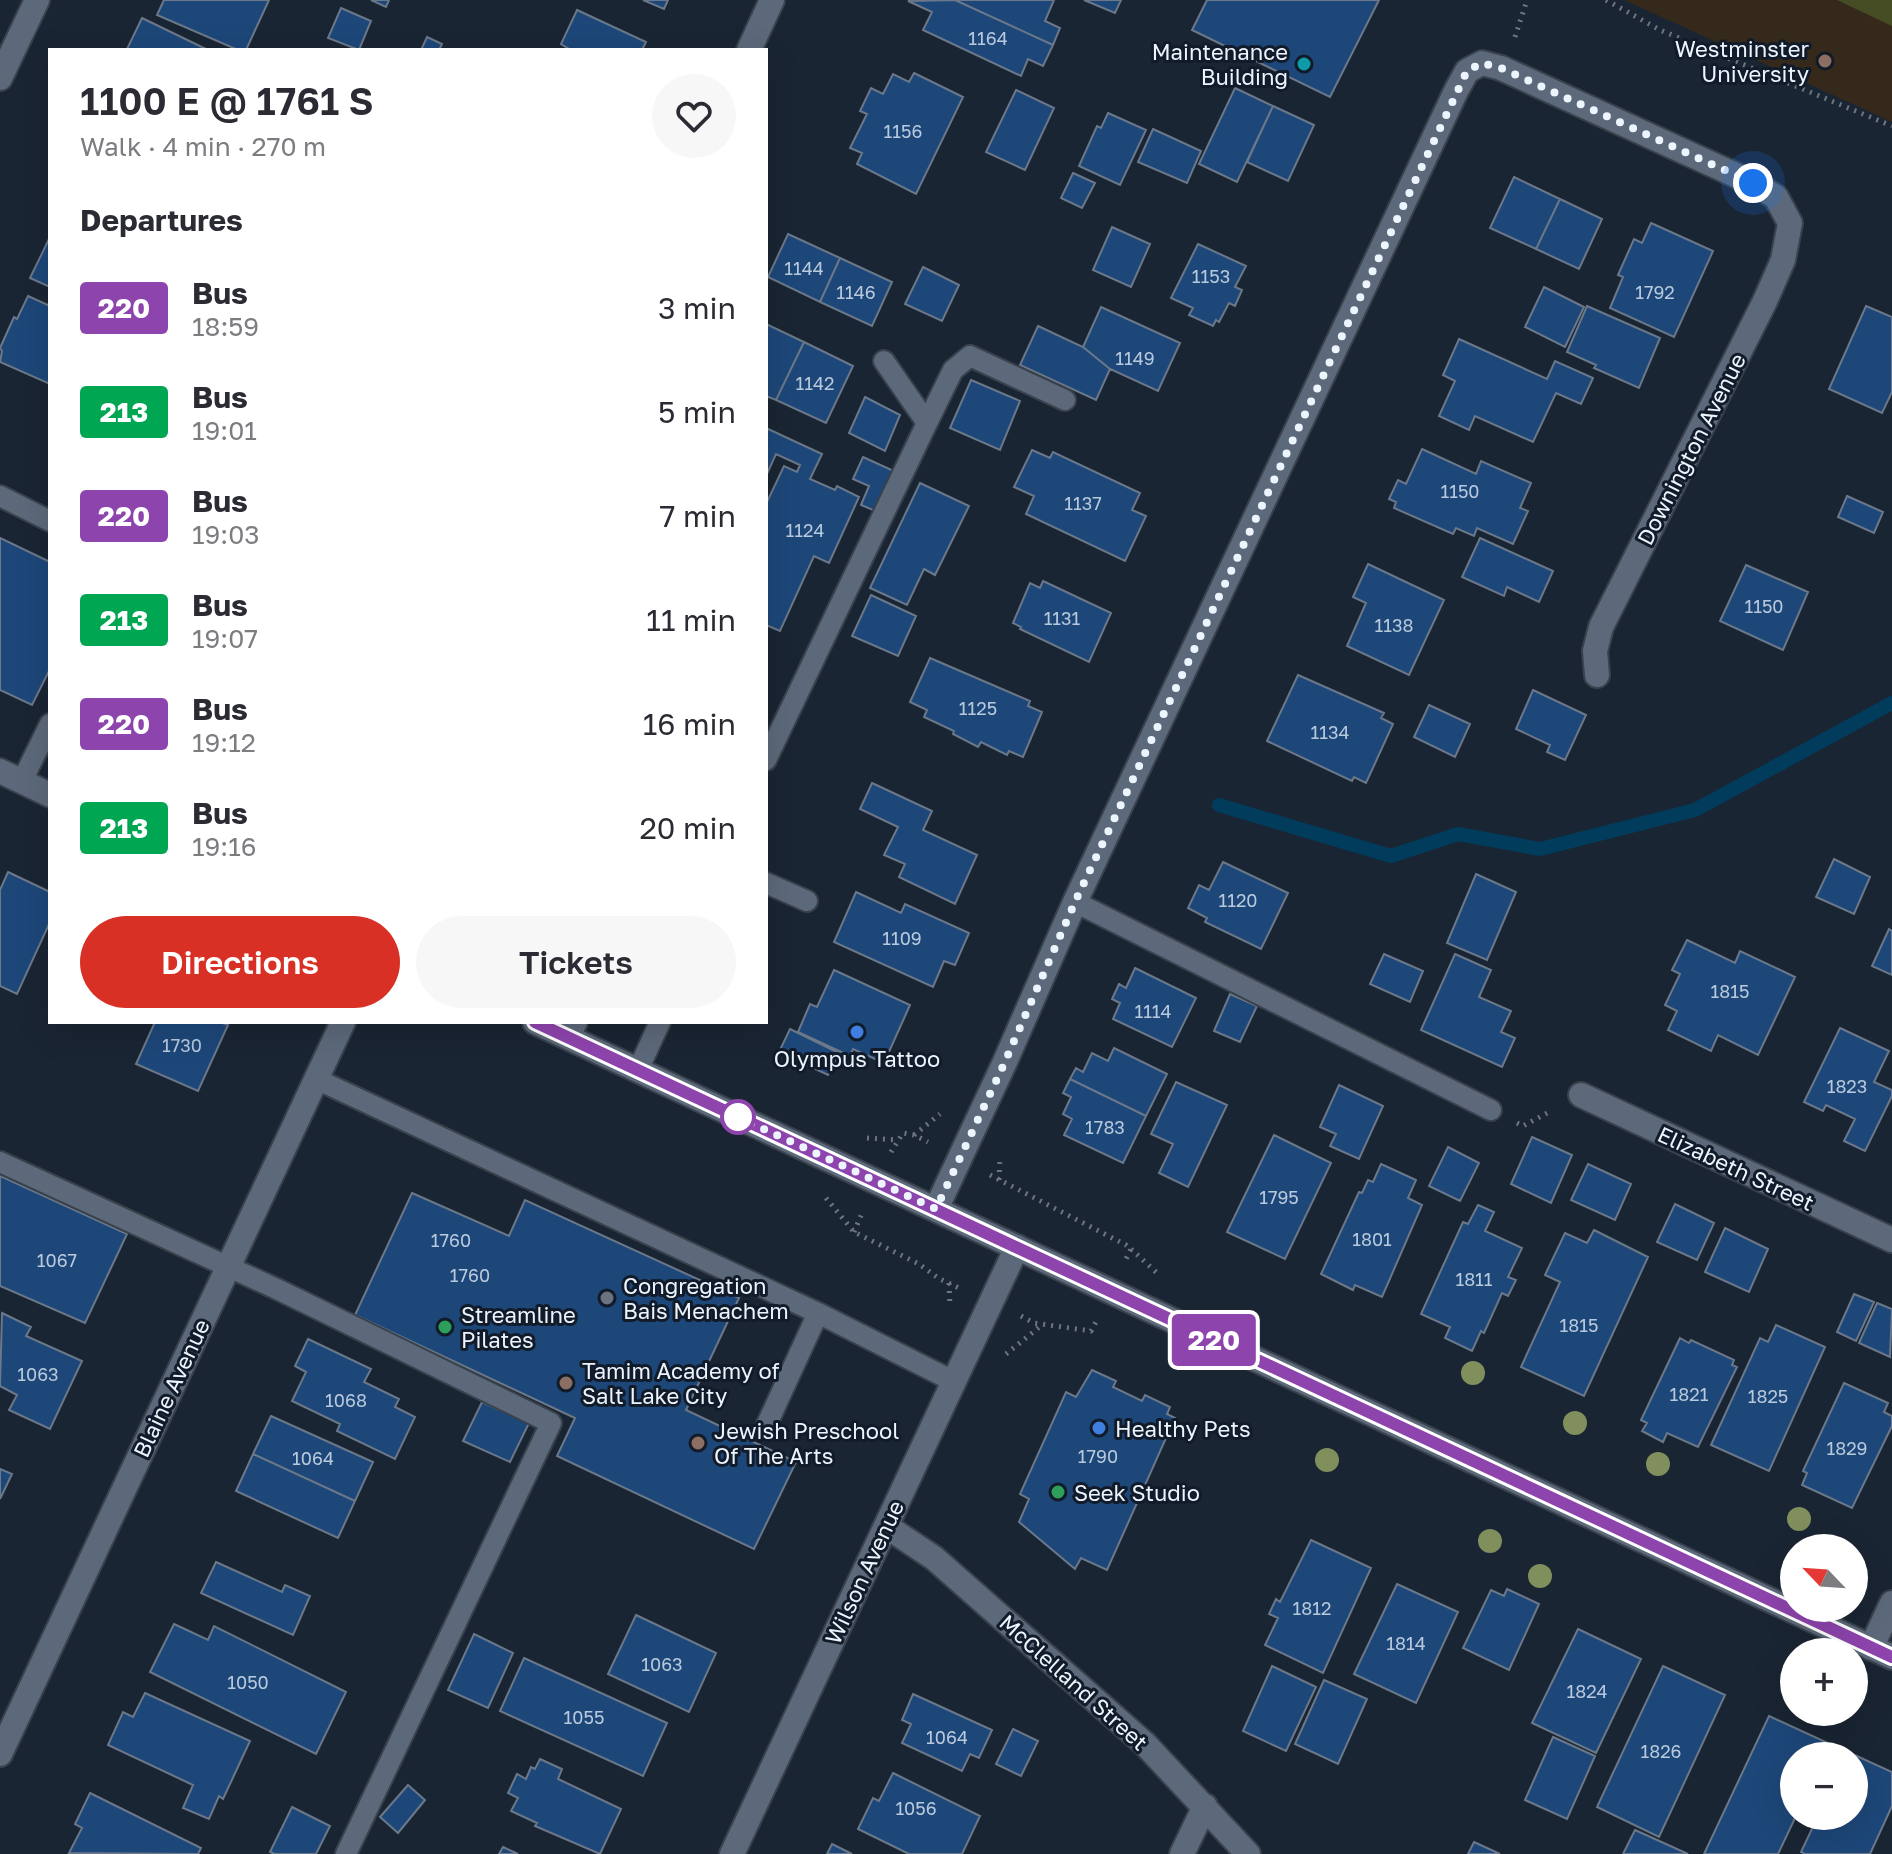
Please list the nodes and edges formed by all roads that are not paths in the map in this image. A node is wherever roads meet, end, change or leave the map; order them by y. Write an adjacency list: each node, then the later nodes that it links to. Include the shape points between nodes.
1 (37, 0): 4 (street)
2 (772, 0): 3 (street)
3 (750, 48)
4 (0, 78)
5 (884, 361): 7 (lane)
6 (1065, 400): 7 (lane, via 970,356 953,370)
7 (927, 423): 12 (lane)
8 (0, 496): 9 (lane)
9 (48, 520)
10 (1597, 675): 17 (street, Downington Avenue, via 1601,627 1765,301 1783,260 1790,223 1776,197 1753,183 1482,63 1467,71 1446,111)
11 (48, 727): 13 (lane)
12 (768, 756)
13 (11, 776): 14 (street)
14 (48, 794)
15 (768, 884): 16 (lane)
16 (807, 901)
17 (1075, 902): 25 (lane); 27 (street)
18 (342, 1024): 23 (street, Blaine Avenue)
19 (544, 1024): 21 (street)
20 (659, 1024): 22 (lane)
21 (573, 1030): 22 (street)
22 (638, 1070): 27 (street)
23 (316, 1079): 30 (street, Blaine Avenue); 31 (lane)
24 (1581, 1095): 28 (street, Elizabeth Street)
25 (1491, 1110)
26 (0, 1162): 30 (lane)
27 (936, 1209): 29 (street)
28 (1892, 1240)
29 (1017, 1247): 32 (street, Wilson Avenue); 36 (street)
30 (228, 1266): 37 (street, Blaine Avenue); 39 (lane, via 551,1423)
31 (818, 1313): 32 (lane); 33 (lane)
32 (953, 1381): 34 (street, Wilson Avenue)
33 (767, 1424)
34 (886, 1526): 38 (street, McClelland Street, via 934,1558 1100,1703); 40 (street, Wilson Avenue)
35 (1892, 1603): 36 (street)
36 (1882, 1652)
37 (0, 1754)
38 (1205, 1806): 41 (street); 42 (street, McClelland Street)
39 (346, 1854)
40 (732, 1854)
41 (1182, 1854)
42 (1248, 1854)

